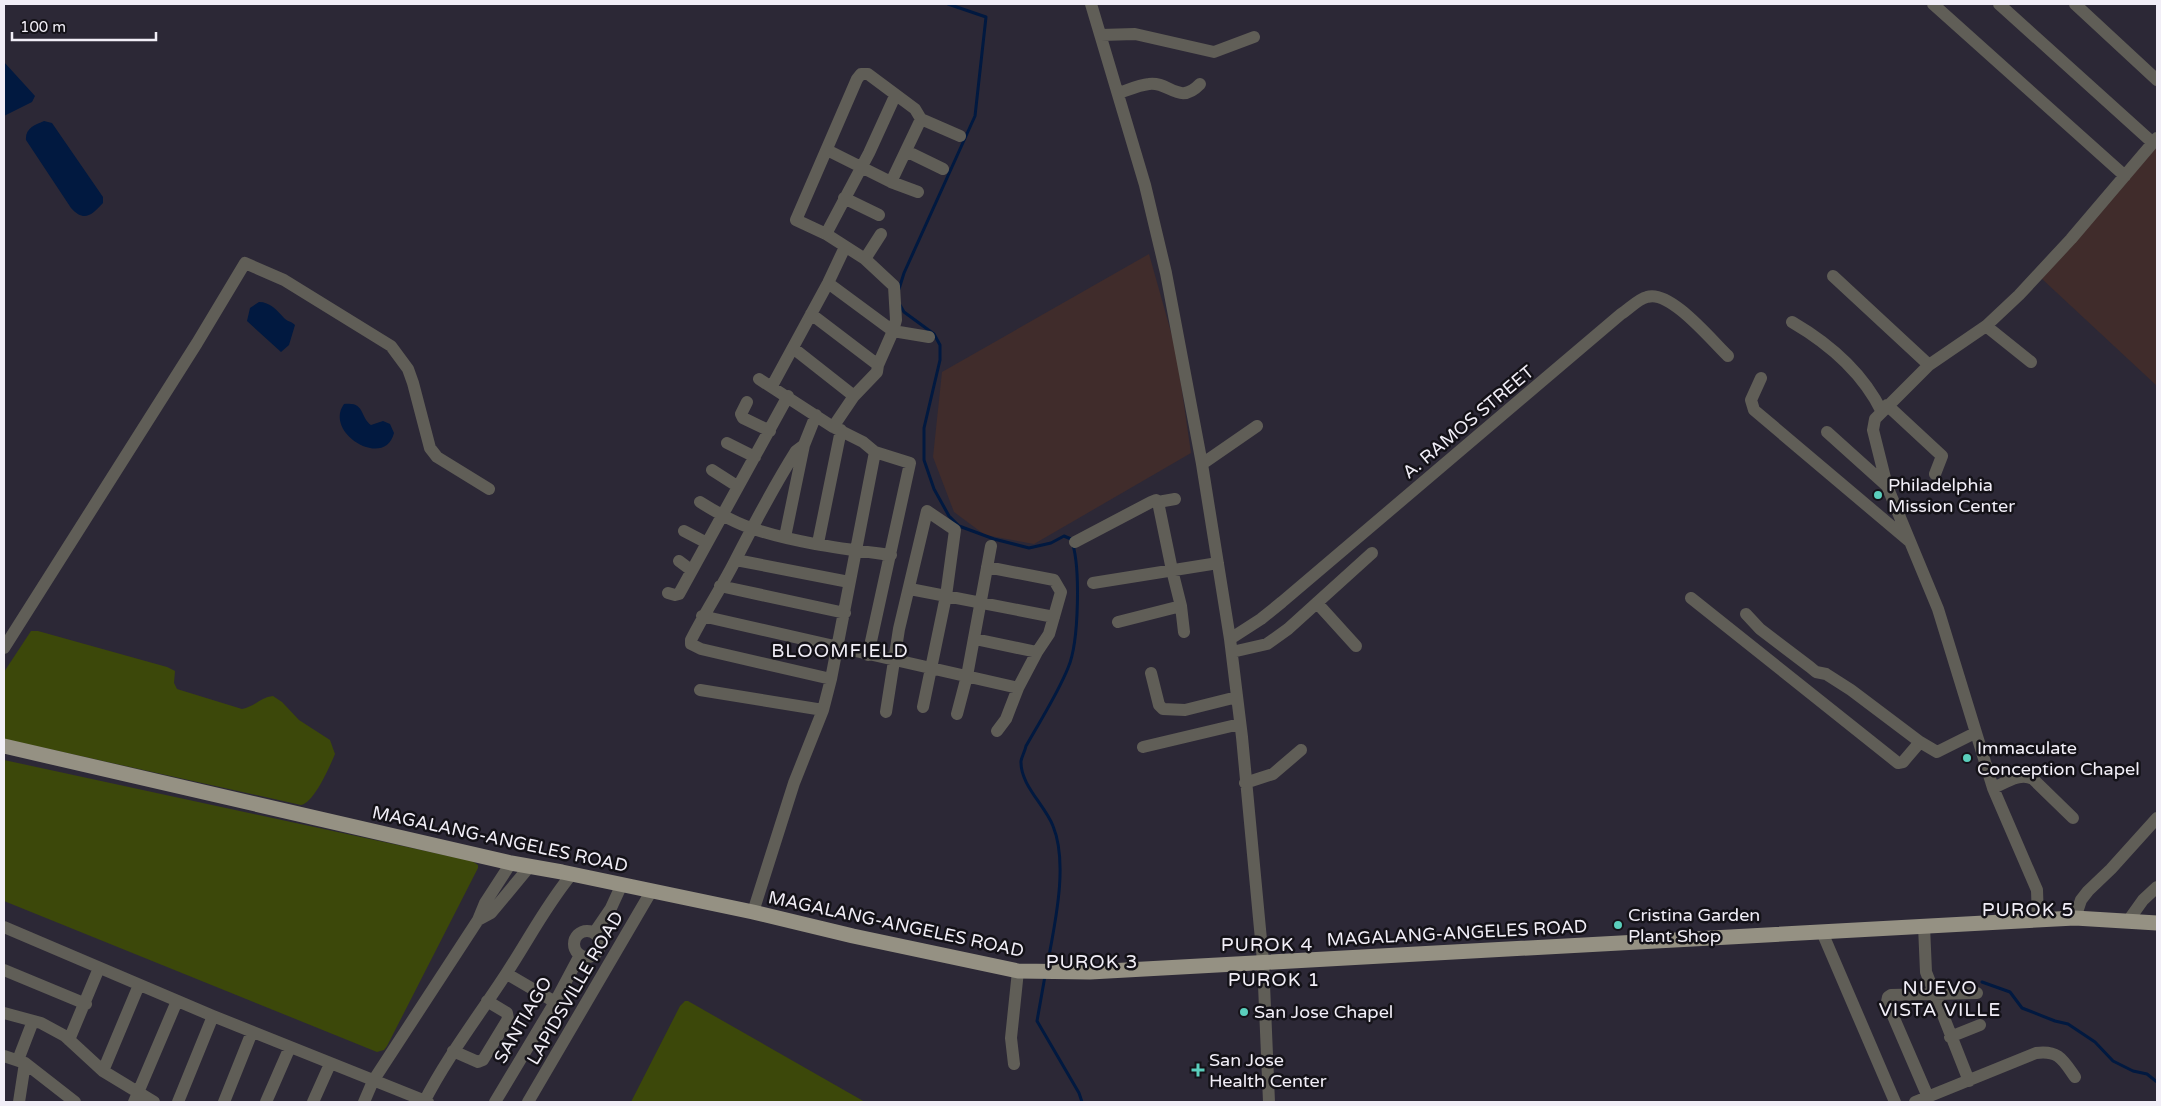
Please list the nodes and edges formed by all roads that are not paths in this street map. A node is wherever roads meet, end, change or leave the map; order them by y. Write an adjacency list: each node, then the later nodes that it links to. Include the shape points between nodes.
1 (1091, 4): 5 (street)
2 (1933, 4): 18 (street)
3 (2000, 4): 13 (street)
4 (2075, 4): 7 (street)
5 (1101, 35): 6 (street, via 1135,34 1214,52); 9 (street)
6 (1254, 37)
7 (2157, 80)
8 (1200, 84): 9 (street, via 1188,93 1149,84)
9 (1119, 93): 55 (street, via 1166,273)
10 (895, 96): 11 (street, via 915,108); 14 (street, via 868,74 861,74); 16 (street)
11 (920, 119): 12 (street); 15 (street)
12 (960, 136)
13 (2155, 141): 18 (street)
14 (827, 150): 16 (street); 23 (street, via 796,220)
15 (906, 151): 17 (street); 19 (street)
16 (861, 167): 19 (street); 21 (street)
17 (943, 169)
18 (2125, 176): 31 (street, via 2071,239)
19 (891, 182): 20 (street)
20 (918, 192)
21 (844, 198): 22 (street); 23 (street)
22 (879, 216)
23 (826, 234): 25 (street)
24 (881, 234): 26 (street)
25 (845, 247): 26 (street); 28 (street)
26 (865, 259): 32 (street, via 894,286 896,320)
27 (1833, 276): 38 (street)
28 (828, 283): 29 (street); 32 (street)
29 (811, 314): 34 (street); 37 (street)
30 (1792, 322): 45 (street, via 1804,328 1854,370)
31 (1986, 326): 36 (street); 38 (street)
32 (893, 331): 33 (street); 37 (street)
33 (929, 337)
34 (793, 348): 41 (street); 43 (street)
35 (1728, 356): 99 (street, A. RAMOS STREET, via 1673,302 1647,296 1621,314 1282,602)
36 (2031, 362)
37 (878, 364): 43 (street, via 875,377)
38 (1929, 365): 45 (street)
39 (759, 378): 41 (street)
40 (1761, 378): 69 (street, via 1751,400 1754,410)
41 (772, 386): 42 (street)
42 (788, 396): 46 (street); 49 (street)
43 (854, 396): 48 (street)
44 (747, 402): 49 (street, via 741,414 743,418)
45 (1884, 408): 57 (street, via 1942,456); 59 (street, via 1873,430)
46 (816, 415): 48 (street); 52 (street)
47 (1256, 426): 55 (street)
48 (837, 429): 53 (street); 71 (street)
49 (770, 431): 54 (street)
50 (1827, 432): 59 (street)
51 (727, 443): 54 (street)
52 (804, 445): 65 (street, via 796,451); 67 (street)
53 (875, 452): 73 (street); 75 (street, via 910,463)
54 (755, 457): 58 (street)
55 (1202, 464): 78 (street)
56 (712, 470): 58 (street)
57 (1935, 474)
58 (737, 486): 64 (street)
59 (1887, 486): 69 (street)
60 (489, 489): 102 (street, via 437,457 430,448 408,369 391,346 284,280 245,263)
61 (1175, 499): 63 (street)
62 (700, 502): 64 (street)
63 (1158, 502): 68 (street, via 1151,502); 81 (street)
64 (721, 515): 65 (street); 70 (street)
65 (750, 528): 67 (street); 76 (street)
66 (684, 531): 70 (street)
67 (785, 537): 71 (street)
68 (1075, 542)
69 (1911, 542): 120 (street, via 1938,609)
70 (707, 543): 80 (street)
71 (818, 543): 73 (street)
72 (991, 546): 79 (street)
73 (856, 550): 75 (street); 82 (street)
74 (1372, 553): 90 (street)
75 (891, 555): 105 (street)
76 (736, 560): 82 (street); 84 (street)
77 (679, 562): 80 (street)
78 (1218, 563): 81 (street); 99 (street)
79 (987, 566): 89 (street); 95 (street, via 1054,580 1061,592)
80 (691, 570): 86 (street, via 679,594)
81 (1172, 570): 83 (street); 91 (street)
82 (849, 582): 92 (street)
83 (1093, 583)
84 (720, 586): 92 (street); 94 (street)
85 (910, 588): 87 (street); 87 (street, via 926,511 955,530); 106 (street)
86 (668, 593)
87 (946, 596): 89 (street); 107 (street)
88 (1691, 598): 121 (street, via 1898,763 1903,762)
89 (980, 603): 95 (street); 98 (street)
90 (1317, 603): 101 (street); 104 (street, via 1267,644)
91 (1181, 606): 96 (street); 97 (street)
92 (845, 613): 100 (street)
93 (1746, 614): 121 (street, via 1760,629 1816,672 1826,674 1851,690)
94 (702, 616): 100 (street); 110 (street, via 691,640 694,647)
95 (1054, 617): 103 (street, via 1049,634)
96 (1118, 622)
97 (1184, 632)
98 (975, 639): 103 (street); 109 (street)
99 (1230, 639): 104 (street)
100 (837, 646): 105 (street); 110 (street)
101 (1356, 646)
102 (4, 648)
103 (1037, 652): 111 (street)
104 (1232, 652): 113 (street)
105 (868, 655): 106 (street)
106 (895, 661): 107 (street); 116 (street)
107 (931, 668): 109 (street); 114 (street)
108 (1151, 673): 113 (street, via 1159,705 1163,709 1185,710)
109 (967, 676): 111 (street); 117 (street)
110 (831, 679): 115 (street)
111 (1018, 688): 119 (street, via 1006,719)
112 (700, 690): 115 (street)
113 (1237, 697): 118 (street)
114 (922, 706)
115 (822, 710): 137 (street, via 794,783)
116 (886, 712)
117 (957, 714)
118 (1240, 724): 123 (street); 125 (street)
119 (997, 731)
120 (1976, 733): 121 (street, via 1937,752); 126 (street)
121 (1920, 742)
122 (4, 746): 129 (main road, MAGALANG-ANGELES ROAD)
123 (1143, 747)
124 (1301, 750): 125 (street, via 1273,774)
125 (1245, 783): 146 (street)
126 (1992, 788): 127 (street, via 2027,776); 140 (street, via 2037,890)
127 (2073, 818)
128 (2157, 818): 138 (street, via 2088,891)
129 (511, 864): 130 (main road, MAGALANG-ANGELES ROAD); 132 (street)
130 (530, 866): 131 (main road, MAGALANG-ANGELES ROAD); 135 (street)
131 (571, 875): 133 (main road, MAGALANG-ANGELES ROAD); 150 (street, via 550,900)
132 (500, 881): 135 (street, via 505,888); 139 (street, via 484,904)
133 (622, 884): 136 (main road, MAGALANG-ANGELES ROAD); 156 (street, SANTIAGO, via 594,933 599,940 598,948 593,955 580,955)
134 (2157, 887): 141 (street, via 2142,900)
135 (512, 888): 139 (street, via 491,913)
136 (652, 890): 137 (main road, MAGALANG-ANGELES ROAD); 187 (street, LAPIDSVILLE ROAD)
137 (753, 912): 149 (main road, MAGALANG-ANGELES ROAD)
138 (2075, 918): 140 (main road, MAGALANG-ANGELES ROAD); 141 (main road, MAGALANG-ANGELES ROAD)
139 (478, 920): 173 (street)
140 (2038, 920): 143 (main road, MAGALANG-ANGELES ROAD)
141 (2128, 921): 142 (main road, MAGALANG-ANGELES ROAD)
142 (2157, 923)
143 (1924, 926): 145 (main road, MAGALANG-ANGELES ROAD); 152 (street, via 1926,972)
144 (4, 928): 147 (street)
145 (1822, 932): 146 (main road, MAGALANG-ANGELES ROAD); 189 (street)
146 (1263, 961): 149 (main road, MAGALANG-ANGELES ROAD); 188 (street)
147 (100, 968): 151 (street); 157 (street)
148 (4, 970): 157 (street)
149 (1018, 971): 170 (street, via 1010,1038)
150 (506, 974): 155 (street); 156 (street)
151 (139, 985): 154 (street); 171 (street)
152 (1933, 992): 153 (street); 163 (street); 175 (street, via 1891,995 1887,1002)
153 (1977, 993)
154 (177, 1001): 159 (street); 176 (street)
155 (487, 1001): 166 (street); 166 (street, via 506,1013 508,1019 483,1060 478,1062)
156 (555, 1002): 186 (street, SANTIAGO)
157 (86, 1004): 164 (street)
158 (4, 1013): 160 (street)
159 (213, 1016): 162 (street); 180 (street)
160 (33, 1020): 164 (street); 168 (street)
161 (1980, 1025): 163 (street)
162 (252, 1032): 165 (street); 181 (street)
163 (1950, 1037): 174 (street)
164 (69, 1040): 171 (street)
165 (290, 1047): 169 (street); 182 (street)
166 (453, 1051): 185 (street)
167 (4, 1056): 168 (street)
168 (22, 1062): 177 (street); 178 (street)
169 (330, 1064): 173 (street); 183 (street)
170 (1014, 1064)
171 (103, 1071): 176 (street)
172 (2075, 1077): 174 (street, via 2062,1059 2047,1052 2036,1053)
173 (373, 1081): 184 (street); 185 (street)
174 (1969, 1081): 175 (street)
175 (1928, 1097): 190 (street)
176 (136, 1098): 179 (street)
177 (19, 1102)
178 (75, 1102)
179 (154, 1102)
180 (178, 1102)
181 (224, 1102)
182 (266, 1102)
183 (313, 1102)
184 (364, 1102)
185 (425, 1102)
186 (495, 1102)
187 (528, 1102)
188 (1269, 1102)
189 (1895, 1102)
190 (1915, 1102)

